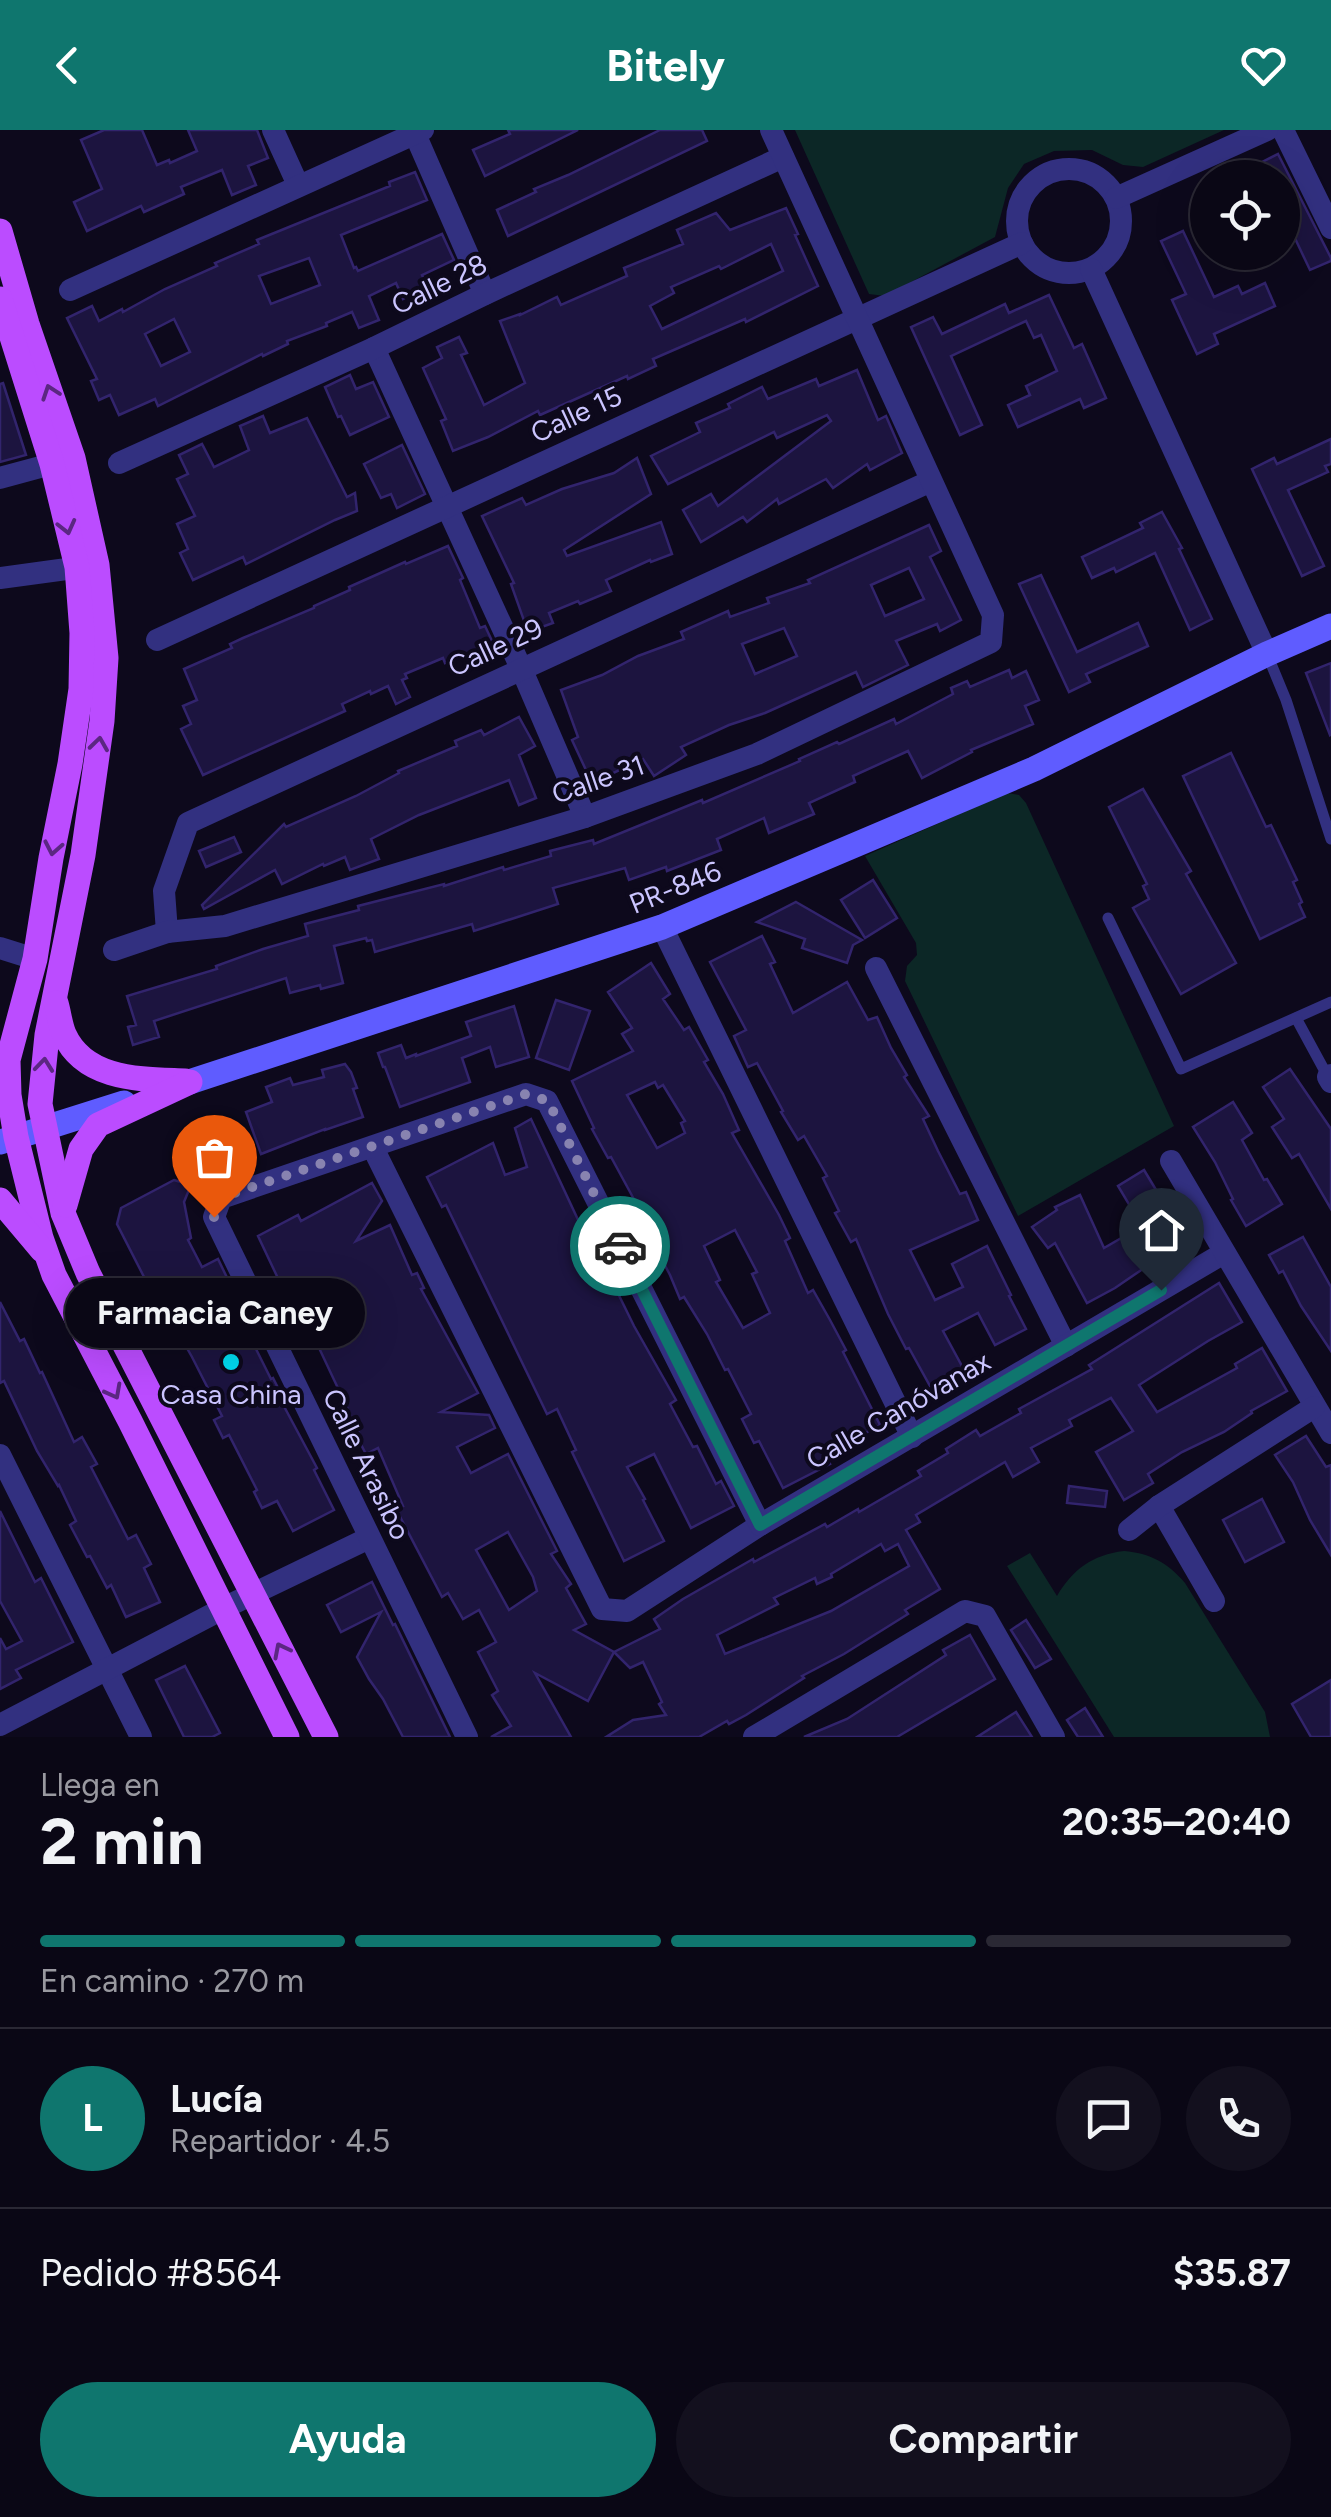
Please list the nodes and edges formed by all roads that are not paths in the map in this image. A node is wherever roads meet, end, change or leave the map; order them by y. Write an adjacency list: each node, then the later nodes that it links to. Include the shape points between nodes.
1 (273, 130): 7 (street)
2 (771, 130): 6 (street)
3 (1267, 130): 8 (street)
4 (1284, 130): 9 (street)
5 (419, 132): 7 (street); 14 (street)
6 (783, 156): 14 (street, Calle 28); 16 (street)
7 (298, 185): 13 (street)
8 (1116, 198): 11 (street, via 1091,174 1056,170 1026,191 1017,226); 12 (street, via 1119,239)
9 (1331, 228)
10 (0, 231): 15 (main road)
11 (1022, 243): 12 (street, via 1044,268); 16 (street, Calle 15)
12 (1092, 270): 27 (street)
13 (70, 290)
14 (485, 294): 17 (street, Calle 28)
15 (6, 295): 18 (main road, via 27,324)
16 (857, 318): 21 (street); 22 (street, Calle 15)
17 (374, 348): 19 (street, Calle 28); 22 (street)
18 (62, 461): 20 (street); 23 (main road)
19 (120, 463)
20 (0, 478)
21 (931, 481): 28 (street, Calle 29); 29 (street, Calle 31, via 994,615 991,642 757,754)
22 (447, 507): 26 (street, Calle 15); 28 (street)
23 (87, 566): 24 (street); 36 (main road, one-way to 36, via 81,689); 38 (main road, one-way to 23, via 102,720 106,658)
24 (0, 578)
25 (1331, 626): 27 (street, PR-846 / PR-846)
26 (156, 640)
27 (1266, 654): 30 (lane); 32 (street, PR-846 / PR-846, via 1034,769)
28 (521, 668): 29 (street); 33 (street, Calle 29, via 188,823 164,890)
29 (584, 817): 33 (street, Calle 31, via 225,926)
30 (1331, 839)
31 (1108, 918): 40 (lane, via 1181,1068)
32 (662, 927): 43 (street, PR-846 / PR-846); 55 (street)
33 (167, 932): 35 (street, Calle 31)
34 (0, 948): 36 (street)
35 (114, 950)
36 (35, 959): 41 (main road)
37 (876, 968): 52 (street)
38 (54, 995): 43 (main road, via 64,1035 96,1068); 44 (main road, one-way to 38, via 40,1104)
39 (1331, 1002): 40 (lane)
40 (1296, 1018): 42 (lane)
41 (2, 1066): 45 (main road)
42 (1330, 1078)
43 (190, 1082): 44 (street, PR-846 / PR-846); 49 (main road, via 98,1124 81,1149)
44 (44, 1129): 45 (street, PR-846 / PR-846); 49 (main road)
45 (8, 1140): 51 (main road)
46 (373, 1148): 58 (street, via 526,1094 548,1101); 58 (street, Calle Canóvanax, via 602,1609 627,1611); 60 (street, Calle Arasibo, via 220,1198 214,1217)
47 (1172, 1161): 50 (street)
48 (0, 1200): 51 (main road)
49 (63, 1213): 61 (main road)
50 (1224, 1253): 52 (street, Calle Canóvanax); 53 (street)
51 (48, 1256): 63 (main road, one-way to 63)
52 (1066, 1346): 55 (street, Calle Canóvanax)
53 (1314, 1407): 54 (street); 57 (street)
54 (1331, 1434)
55 (912, 1437): 58 (street, Calle Canóvanax)
56 (0, 1454): 64 (street)
57 (1159, 1506): 59 (street); 62 (street)
58 (760, 1525)
59 (1129, 1530)
60 (369, 1538): 61 (street); 69 (street, Calle Arasibo)
61 (252, 1595): 63 (street); 68 (main road, one-way to 61)
62 (1214, 1602)
63 (222, 1610): 64 (street); 67 (main road)
64 (108, 1669): 65 (street); 66 (street)
65 (0, 1725)
66 (142, 1737)
67 (287, 1737)
68 (326, 1737)
69 (467, 1737)
70 (754, 1737): 71 (street, via 965,1611 984,1616)
71 (1054, 1737)

